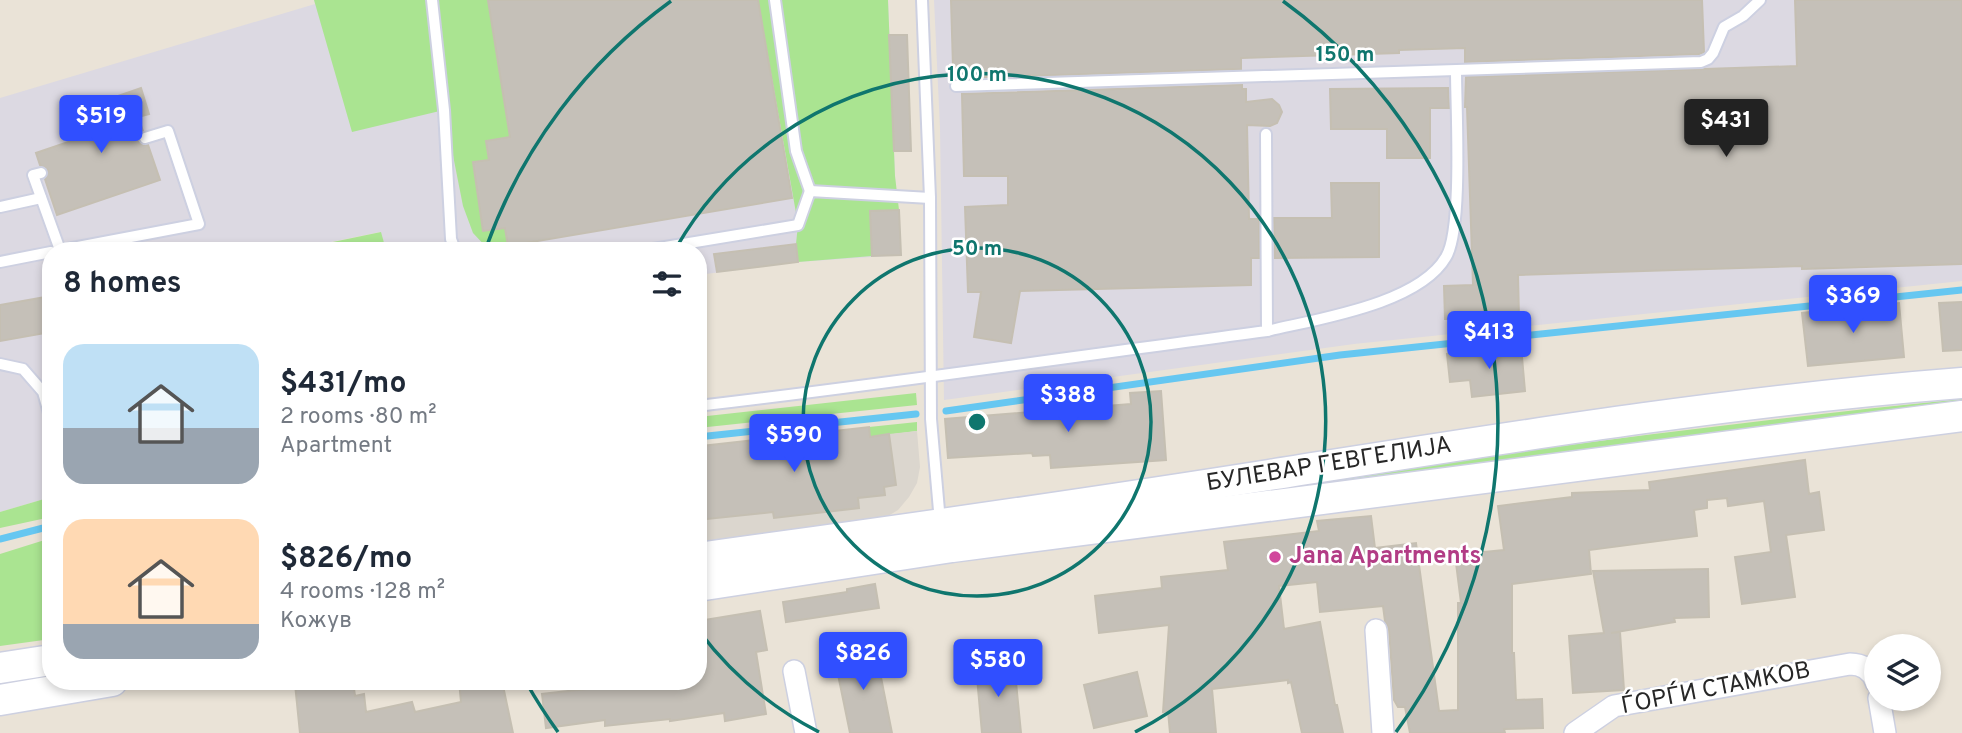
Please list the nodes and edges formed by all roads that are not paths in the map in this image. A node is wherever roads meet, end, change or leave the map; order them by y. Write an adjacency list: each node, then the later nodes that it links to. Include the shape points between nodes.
1 (432, 0): 16 (lane)
2 (775, 0): 10 (lane, via 796,151)
3 (922, 0): 12 (lane)
4 (1760, 0): 5 (lane, via 1724,27 1713,53 1701,62)
5 (1457, 71): 6 (lane); 20 (lane, via 1454,226 1447,256 1429,278 1390,299)
6 (956, 86)
7 (1266, 134): 20 (lane)
8 (145, 138): 15 (lane, via 168,131 199,224)
9 (41, 173): 11 (lane, via 33,175)
10 (810, 191): 12 (lane); 17 (lane, via 798,225)
11 (41, 198): 13 (lane); 14 (lane)
12 (930, 198): 22 (lane)
13 (0, 207)
14 (58, 242)
15 (103, 242)
16 (452, 242)
17 (695, 242)
18 (42, 254): 19 (lane)
19 (0, 262)
20 (1267, 331): 22 (lane)
21 (0, 364): 24 (lane, via 23,369)
22 (930, 375): 25 (lane); 27 (lane)
23 (1962, 383): 27 (main road, БУЛЕВАР ГЕВГЕЛИЈА, via 1563,429)
24 (42, 391)
25 (707, 405)
26 (1962, 416): 27 (main road, БУЛЕВАР ГЕВГЕЛИЈА)
27 (942, 537): 28 (main road, БУЛЕВАР ГЕВГЕЛИЈА); 29 (main road, БУЛЕВАР ГЕВГЕЛИЈА)
28 (707, 557)
29 (707, 584)
30 (1376, 631): 39 (street)
31 (42, 661): 32 (main road)
32 (0, 668)
33 (794, 671): 38 (street)
34 (1864, 671): 40 (street, ЃОРЃИ СТАМКОВ, via 1850,664 1614,706)
35 (59, 690): 36 (main road)
36 (0, 700)
37 (1881, 711): 41 (street)
38 (806, 733)
39 (1383, 733)
40 (1575, 733)
41 (1885, 733)

